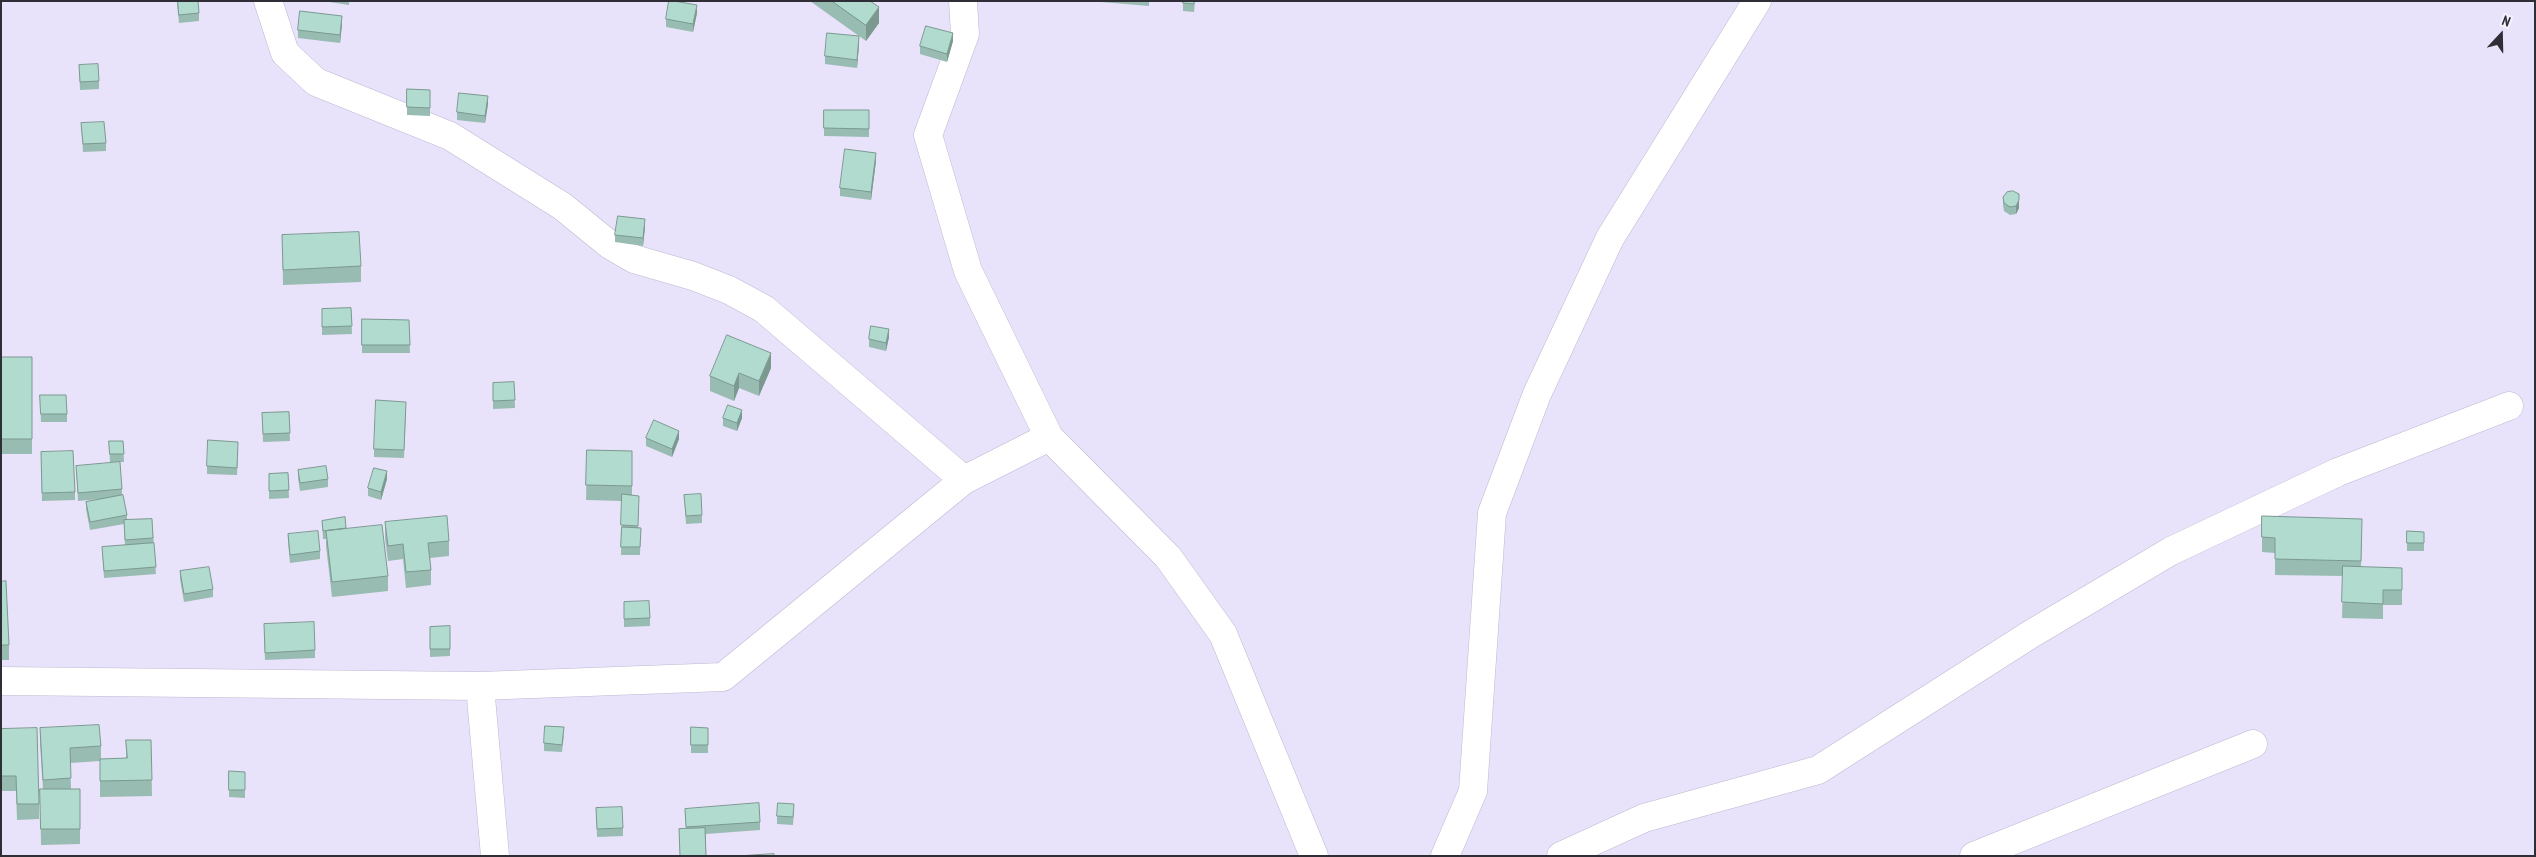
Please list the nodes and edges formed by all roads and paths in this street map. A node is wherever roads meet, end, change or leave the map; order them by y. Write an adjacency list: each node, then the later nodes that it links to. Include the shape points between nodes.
1 (268, 1): 6 (street, via 285,53 316,82 450,136 562,206 610,245 634,259 720,286 764,309)
2 (963, 1): 5 (street, via 965,34 928,135 968,271)
3 (1757, 1): 12 (street, via 1610,238 1537,394 1492,513 1473,791)
4 (2508, 406): 13 (street, via 2338,472 2171,551 2030,634 1818,770 1644,818)
5 (1049, 438): 6 (street); 11 (street, via 1168,557 1223,634)
6 (964, 480): 8 (street, via 723,677)
7 (1, 681): 8 (street)
8 (480, 686): 10 (street)
9 (2253, 744): 14 (street)
10 (495, 856)
11 (1314, 856)
12 (1446, 856)
13 (1561, 856)
14 (1974, 856)

